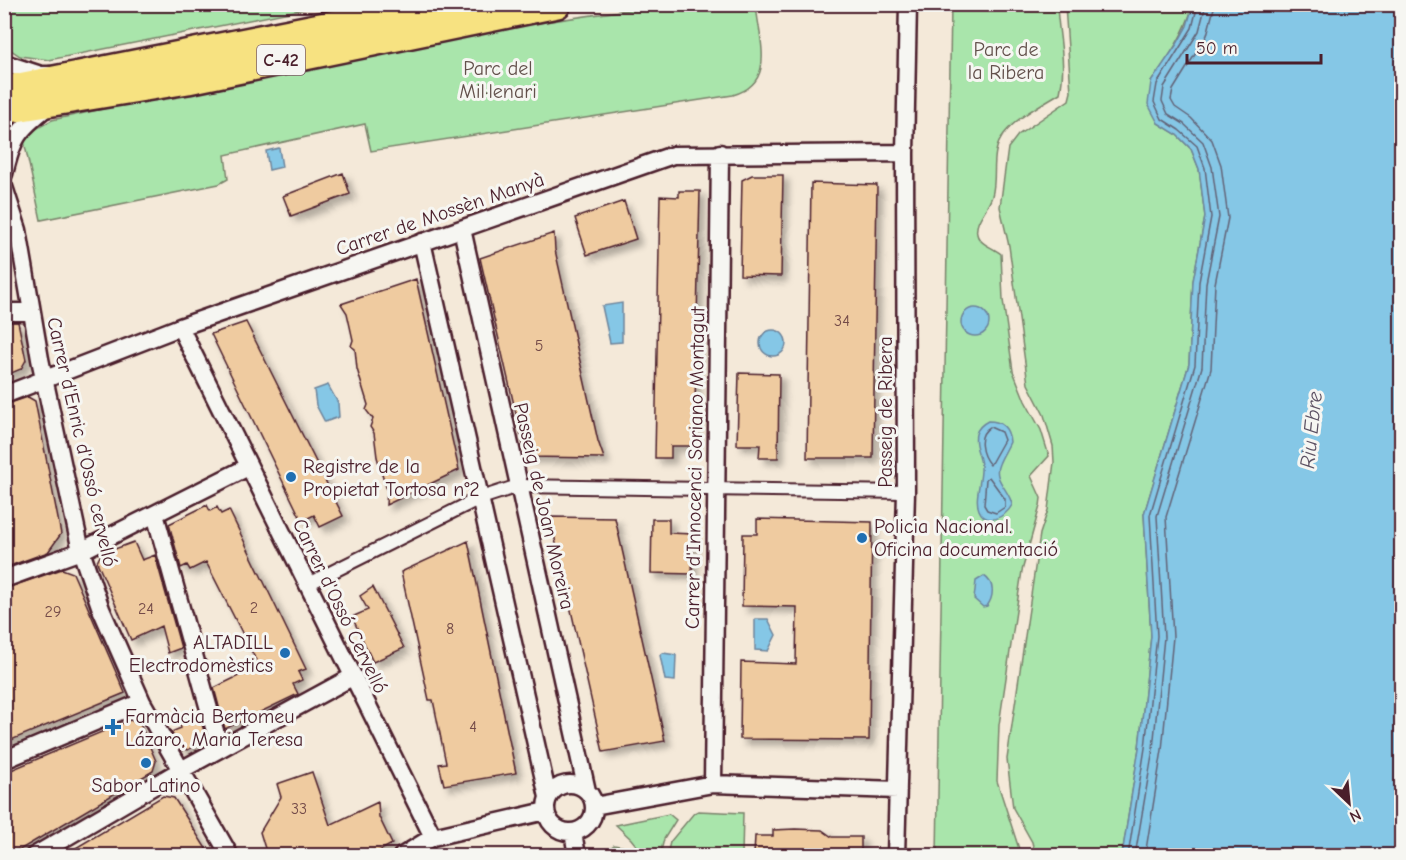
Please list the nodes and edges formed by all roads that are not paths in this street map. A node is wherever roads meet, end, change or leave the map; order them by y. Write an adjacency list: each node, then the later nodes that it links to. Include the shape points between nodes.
1 (436, 4): 5 (main road, C-42)
2 (557, 4): 7 (main road, C-42, via 188,80)
3 (908, 4): 10 (street, Passeig de Ribera)
4 (4, 63): 5 (street, via 41,75)
5 (81, 75): 6 (main road, C-42)
6 (4, 90)
7 (56, 100): 8 (main road, C-42); 11 (street, via 30,120 13,141)
8 (4, 110)
9 (720, 153): 10 (street, Carrer de Mossèn Manyà); 13 (street, Carrer de Mossèn Manyà, via 673,155); 22 (street, Carrer d'Innocenci Soriano Montagut)
10 (905, 153): 23 (street, Passeig de Ribera)
11 (4, 174)
12 (4, 187): 16 (street, Carrer d'Enric d'Ossó cervelló, via 18,230)
13 (462, 229): 14 (street, Carrer de Mossèn Manyà); 21 (street, Passeig de Joan Moreira)
14 (422, 242): 17 (street, Carrer de Mossèn Manyà); 24 (street)
15 (4, 312): 16 (street)
16 (31, 312): 18 (street, Carrer d'Enric d'Ossó cervelló)
17 (180, 327): 18 (street, Carrer de Mossèn Manyà); 20 (street, Carrer d'Ossó Cervelló)
18 (44, 379): 19 (street, Carrer de Mossèn Manyà); 26 (street, Carrer d'Enric d'Ossó cervelló)
19 (4, 395)
20 (248, 467): 25 (street); 28 (street, Carrer d'Ossó Cervelló)
21 (518, 486): 22 (street); 24 (street); 36 (street, Passeig de Joan Moreira)
22 (715, 488): 23 (street); 34 (street, Carrer d'Innocenci Soriano Montagut)
23 (906, 492): 35 (street, Passeig de Ribera)
24 (478, 499): 28 (street); 37 (street)
25 (155, 514): 26 (street); 31 (street)
26 (81, 551): 27 (street); 30 (street, Carrer d'Enric d'Ossó cervelló, via 101,609)
27 (4, 579)
28 (306, 585): 29 (street, Carrer d'Ossó Cervelló)
29 (352, 677): 31 (street); 39 (street, Carrer d'Ossó Cervelló)
30 (142, 702): 32 (street); 33 (street, Carrer d'Enric d'Ossó cervelló)
31 (220, 749): 33 (street)
32 (4, 760)
33 (181, 770): 40 (street); 41 (street, Carrer d'Enric d'Ossó cervelló)
34 (713, 784): 35 (street); 36 (street)
35 (898, 790): 44 (street, Passeig de Ribera)
36 (590, 798): 37 (street, via 575,784 566,784 558,787); 38 (street, via 594,814 588,825)
37 (547, 804): 38 (street, via 555,827); 39 (street)
38 (573, 832): 43 (street)
39 (433, 837): 42 (street)
40 (34, 855)
41 (230, 855)
42 (402, 855)
43 (577, 855)
44 (896, 855)

